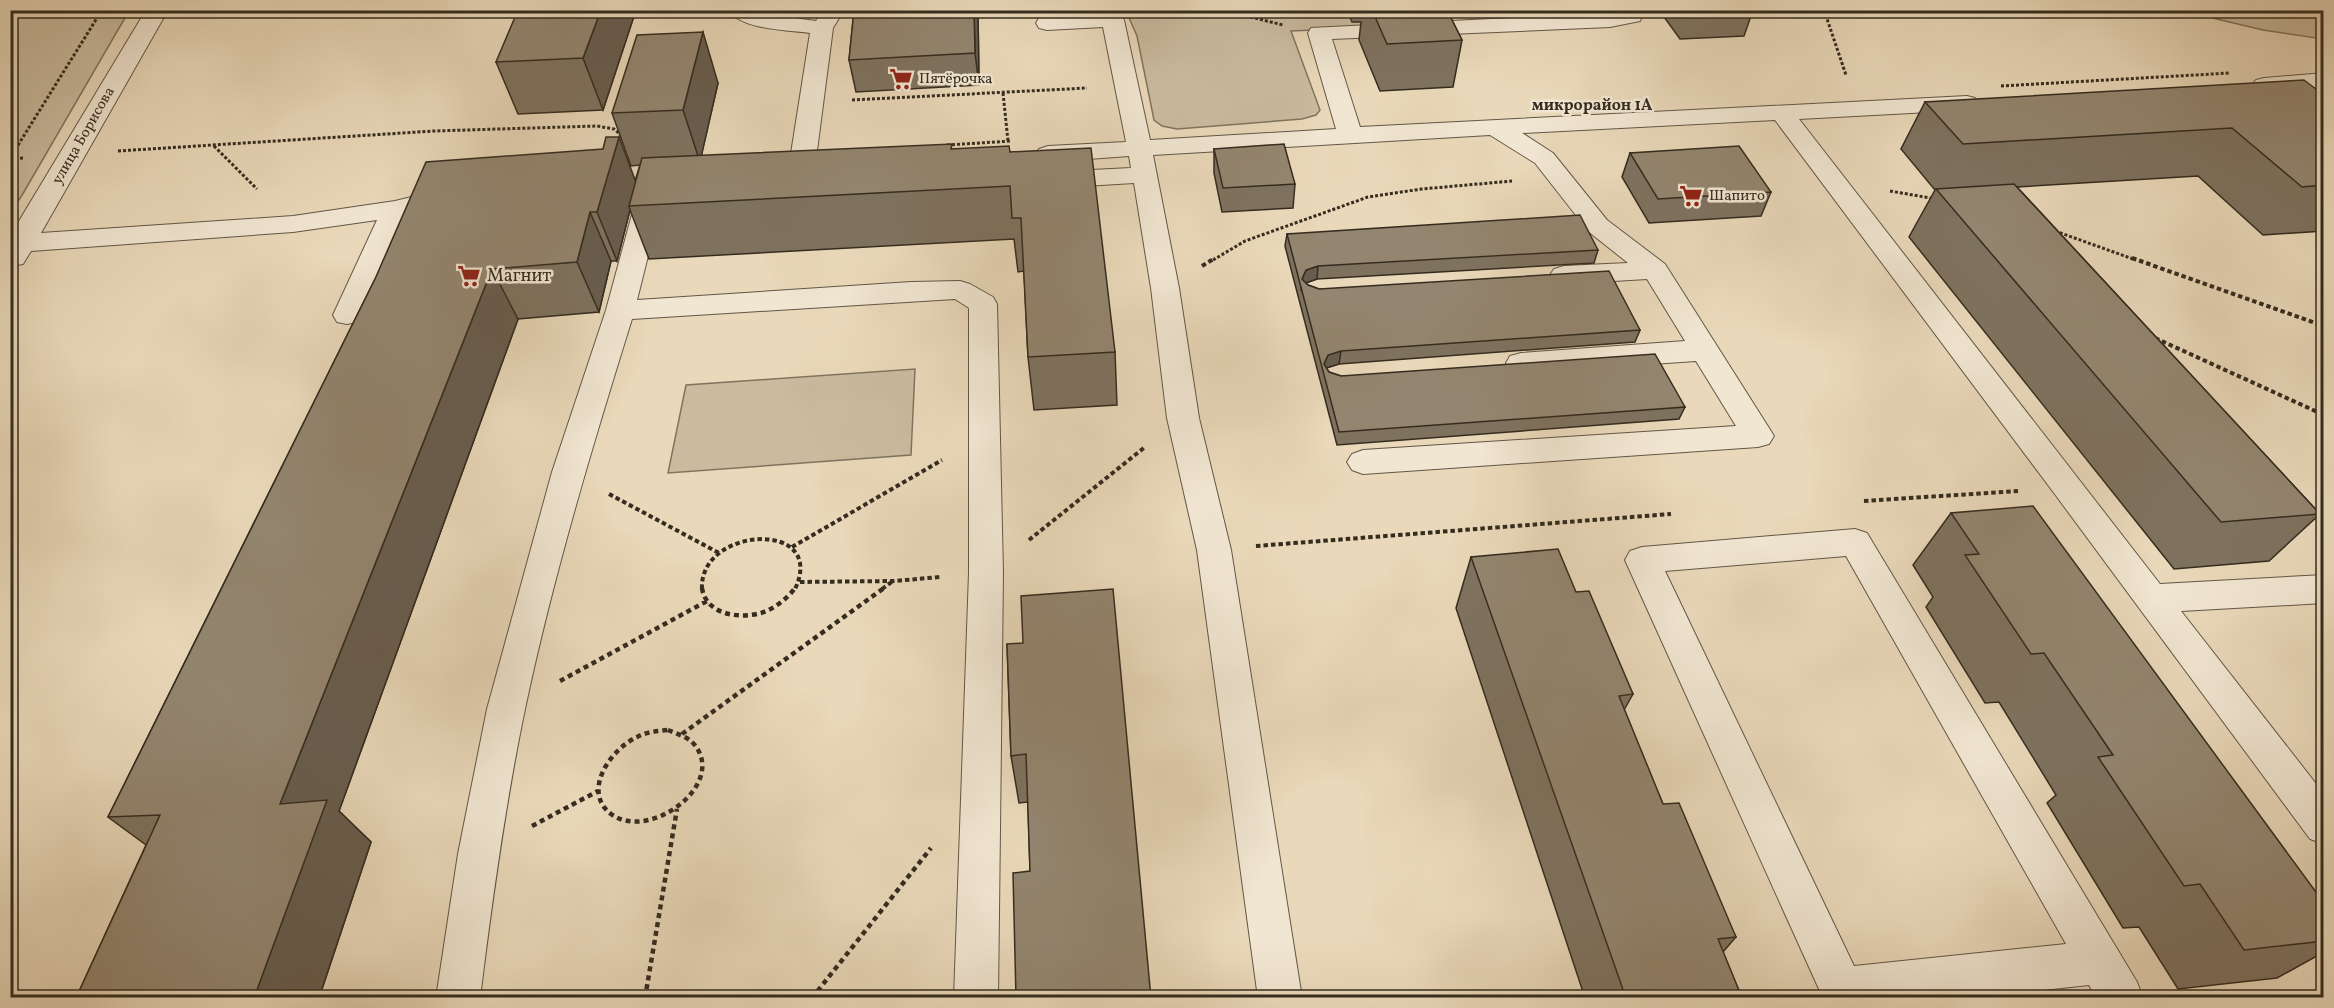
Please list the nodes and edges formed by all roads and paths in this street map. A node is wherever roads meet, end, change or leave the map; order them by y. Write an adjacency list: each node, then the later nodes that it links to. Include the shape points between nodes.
1 (102, 10): 24 (path)
2 (157, 10): 36 (street, улица Борисова)
3 (739, 10): 8 (street, via 758,20)
4 (1237, 10): 11 (path)
5 (1633, 10): 9 (street, via 1632,16 1610,20)
6 (1824, 10): 18 (path)
7 (1112, 15): 10 (street); 13 (street)
8 (828, 19): 16 (street)
9 (1469, 19): 11 (street)
10 (1047, 23)
11 (1319, 33): 21 (street)
12 (2324, 80): 14 (street)
13 (1127, 86): 15 (path); 25 (street)
14 (2236, 87)
15 (1003, 93): 16 (path); 23 (path)
16 (813, 102): 26 (street)
17 (1986, 102): 18 (street)
18 (1856, 110): 19 (street)
19 (1783, 114): 20 (street); 28 (street)
20 (1494, 128): 21 (street); 27 (street, via 1545,158)
21 (1350, 135): 25 (street)
22 (213, 146): 34 (path)
23 (1016, 148): 25 (street)
24 (10, 158)
25 (1143, 162): 29 (street); 39 (street)
26 (802, 166)
27 (1557, 175): 37 (street, via 1598,226); 39 (path, via 1368,197 1245,241)
28 (1834, 181): 32 (path); 57 (street)
29 (1027, 182)
30 (655, 185): 40 (street)
31 (470, 191): 33 (street)
32 (1947, 201)
33 (395, 208): 34 (street); 41 (street)
34 (292, 224): 36 (street)
35 (2047, 228): 42 (path)
36 (14, 250)
37 (1655, 270): 38 (street); 44 (street)
38 (1539, 277)
39 (1165, 288): 47 (street)
40 (620, 310): 48 (street, via 960,290 982,304); 50 (street)
41 (347, 315)
42 (2324, 326)
43 (2153, 337): 46 (path)
44 (1705, 350): 45 (street); 49 (street, via 1758,436)
45 (1492, 365)
46 (2324, 415)
47 (1183, 418): 53 (path); 72 (street, via 1214,550)
48 (984, 435): 51 (path); 53 (street)
49 (1363, 462)
50 (568, 472): 52 (path); 59 (street)
51 (792, 547): 52 (path, via 780,541 749,539); 55 (path, via 803,568)
52 (719, 553): 58 (path, via 703,578)
53 (986, 573): 54 (path); 71 (street)
54 (894, 581): 55 (path); 60 (path)
55 (800, 582): 58 (path, via 780,605 748,616 731,615)
56 (2324, 589): 57 (street)
57 (2151, 600): 63 (street)
58 (707, 602): 59 (path)
59 (506, 710): 65 (street)
60 (682, 734): 61 (path, via 668,730 634,738 607,760 599,776); 62 (path, via 702,753 704,766 700,782)
61 (598, 790): 62 (path, via 611,815 626,821 642,822); 65 (path)
62 (677, 809): 69 (path)
63 (2324, 826)
64 (937, 840): 70 (path)
65 (478, 854): 68 (street)
66 (2110, 980): 67 (street); 67 (street, via 1855,542 1642,561)
67 (1845, 993)
68 (458, 998)
69 (645, 998)
70 (812, 998)
71 (976, 998)
72 (1280, 998)

